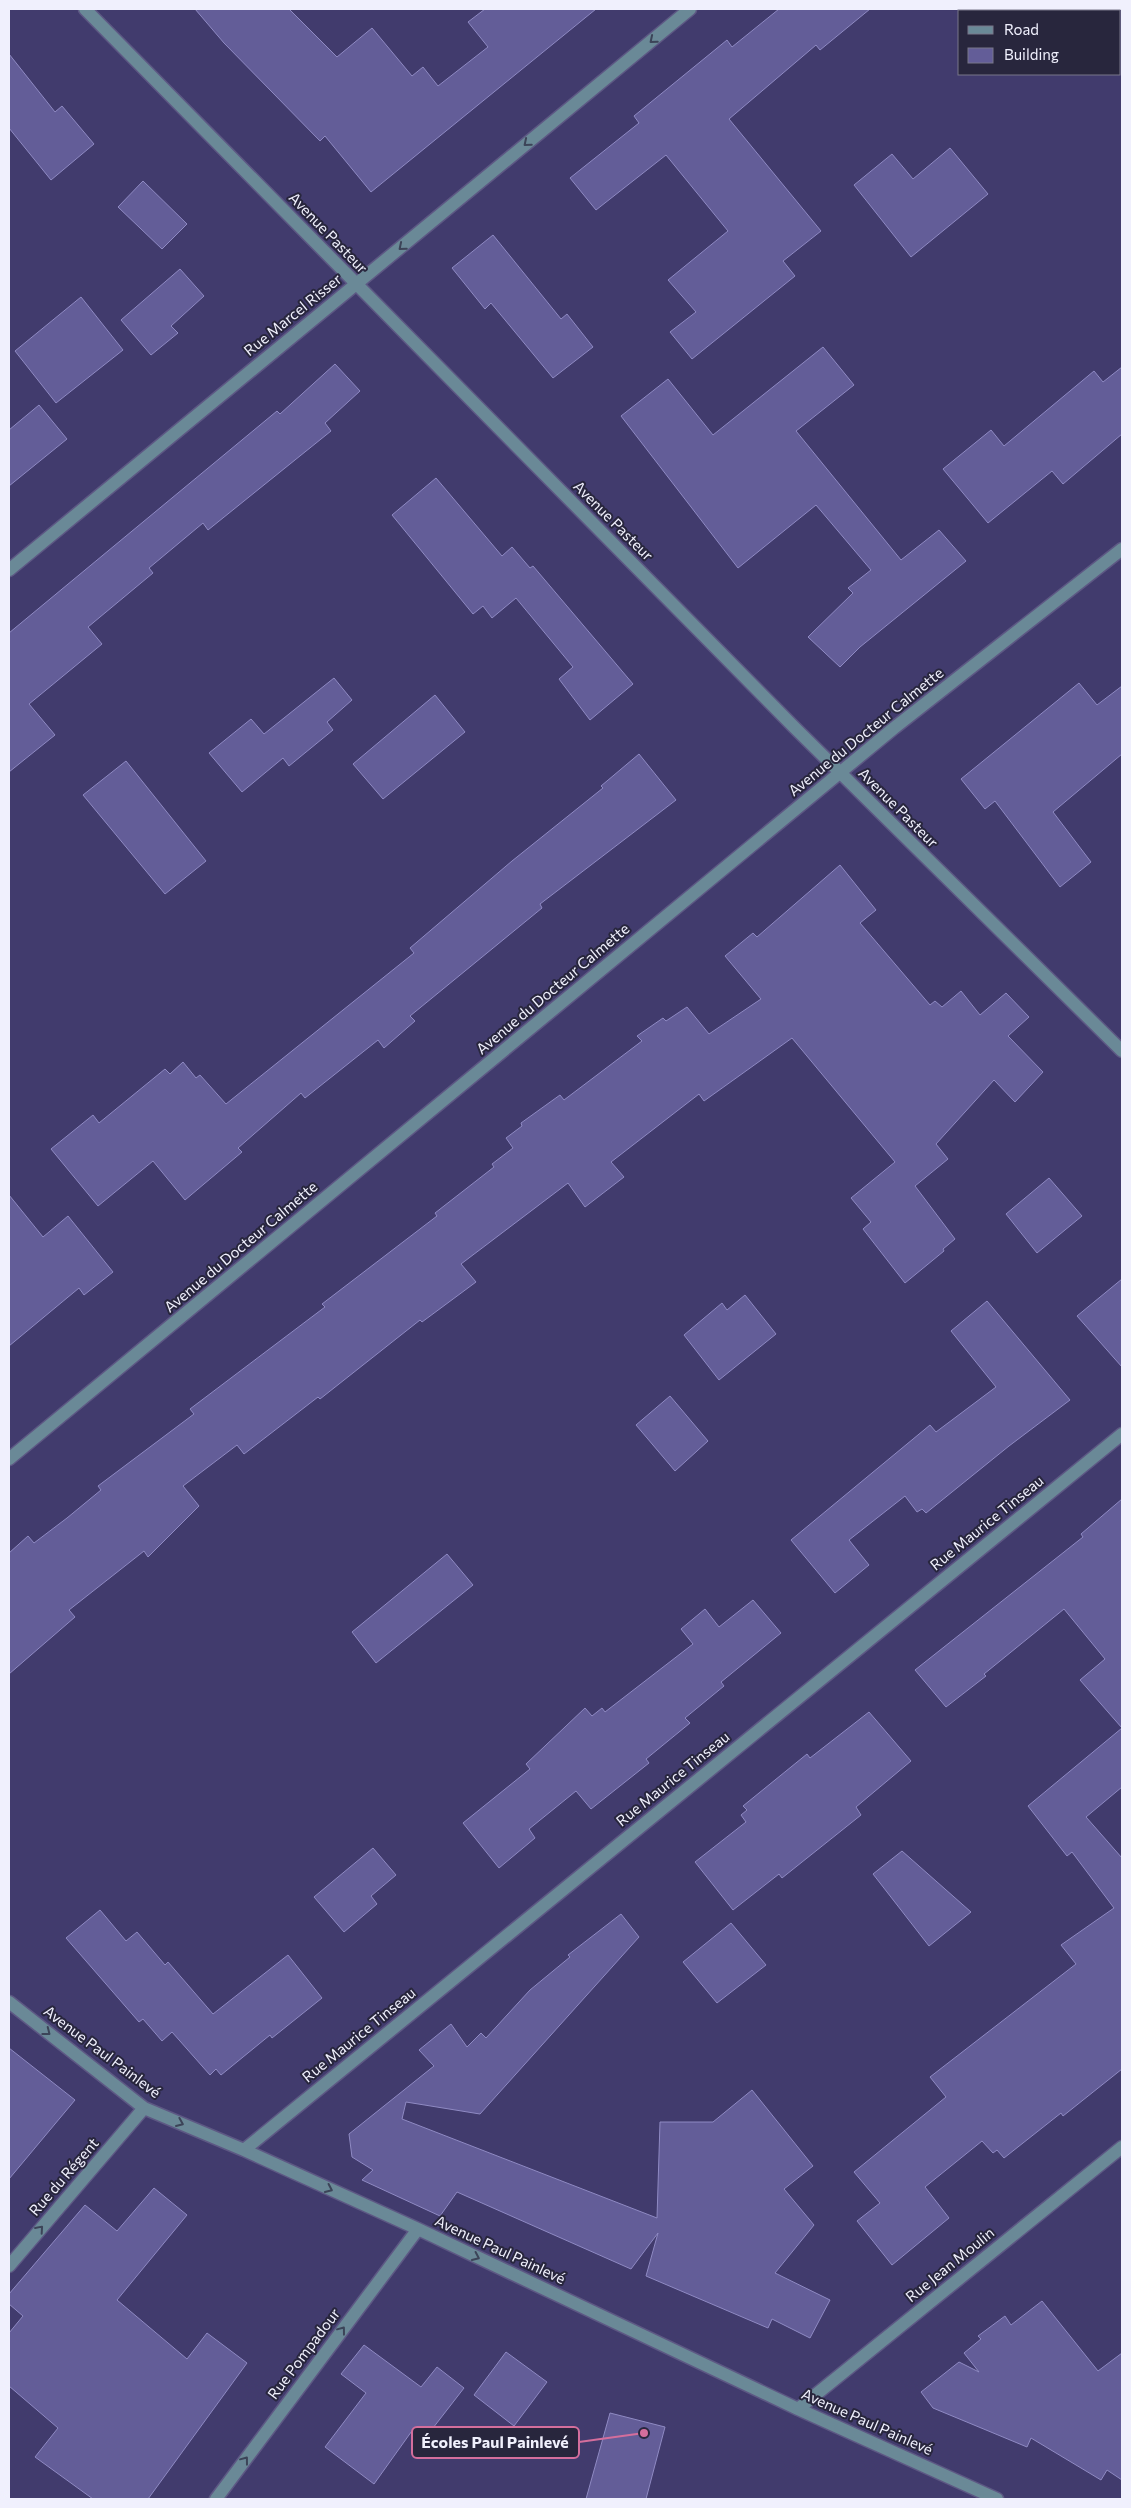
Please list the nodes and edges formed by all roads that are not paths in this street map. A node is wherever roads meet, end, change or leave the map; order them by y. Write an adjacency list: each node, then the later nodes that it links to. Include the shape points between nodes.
1 (85, 9): 3 (street, Avenue Pasteur)
2 (690, 9): 3 (street, Rue Marcel Risser, one-way to 3)
3 (356, 284): 5 (street, Rue Marcel Risser); 6 (street, Avenue Pasteur)
4 (1122, 549): 6 (street, Avenue du Docteur Calmette)
5 (9, 570)
6 (840, 773): 7 (street, Avenue Pasteur); 9 (street, Avenue du Docteur Calmette)
7 (1122, 1051)
8 (1122, 1434): 13 (street, Rue Maurice Tinseau)
9 (9, 1459)
10 (9, 2002): 11 (street, Avenue Paul Painlevé, one-way to 11)
11 (144, 2108): 13 (street, Avenue Paul Painlevé, one-way to 13); 15 (street, Rue du Régent, one-way to 11)
12 (1122, 2147): 16 (street, Rue Jean Moulin)
13 (244, 2150): 14 (street, Avenue Paul Painlevé, one-way to 14)
14 (418, 2229): 16 (street, Avenue Paul Painlevé, one-way to 16); 17 (street, Rue Pompadour, one-way to 14)
15 (9, 2266)
16 (798, 2409): 18 (street, Avenue Paul Painlevé)
17 (216, 2499)
18 (997, 2499)

